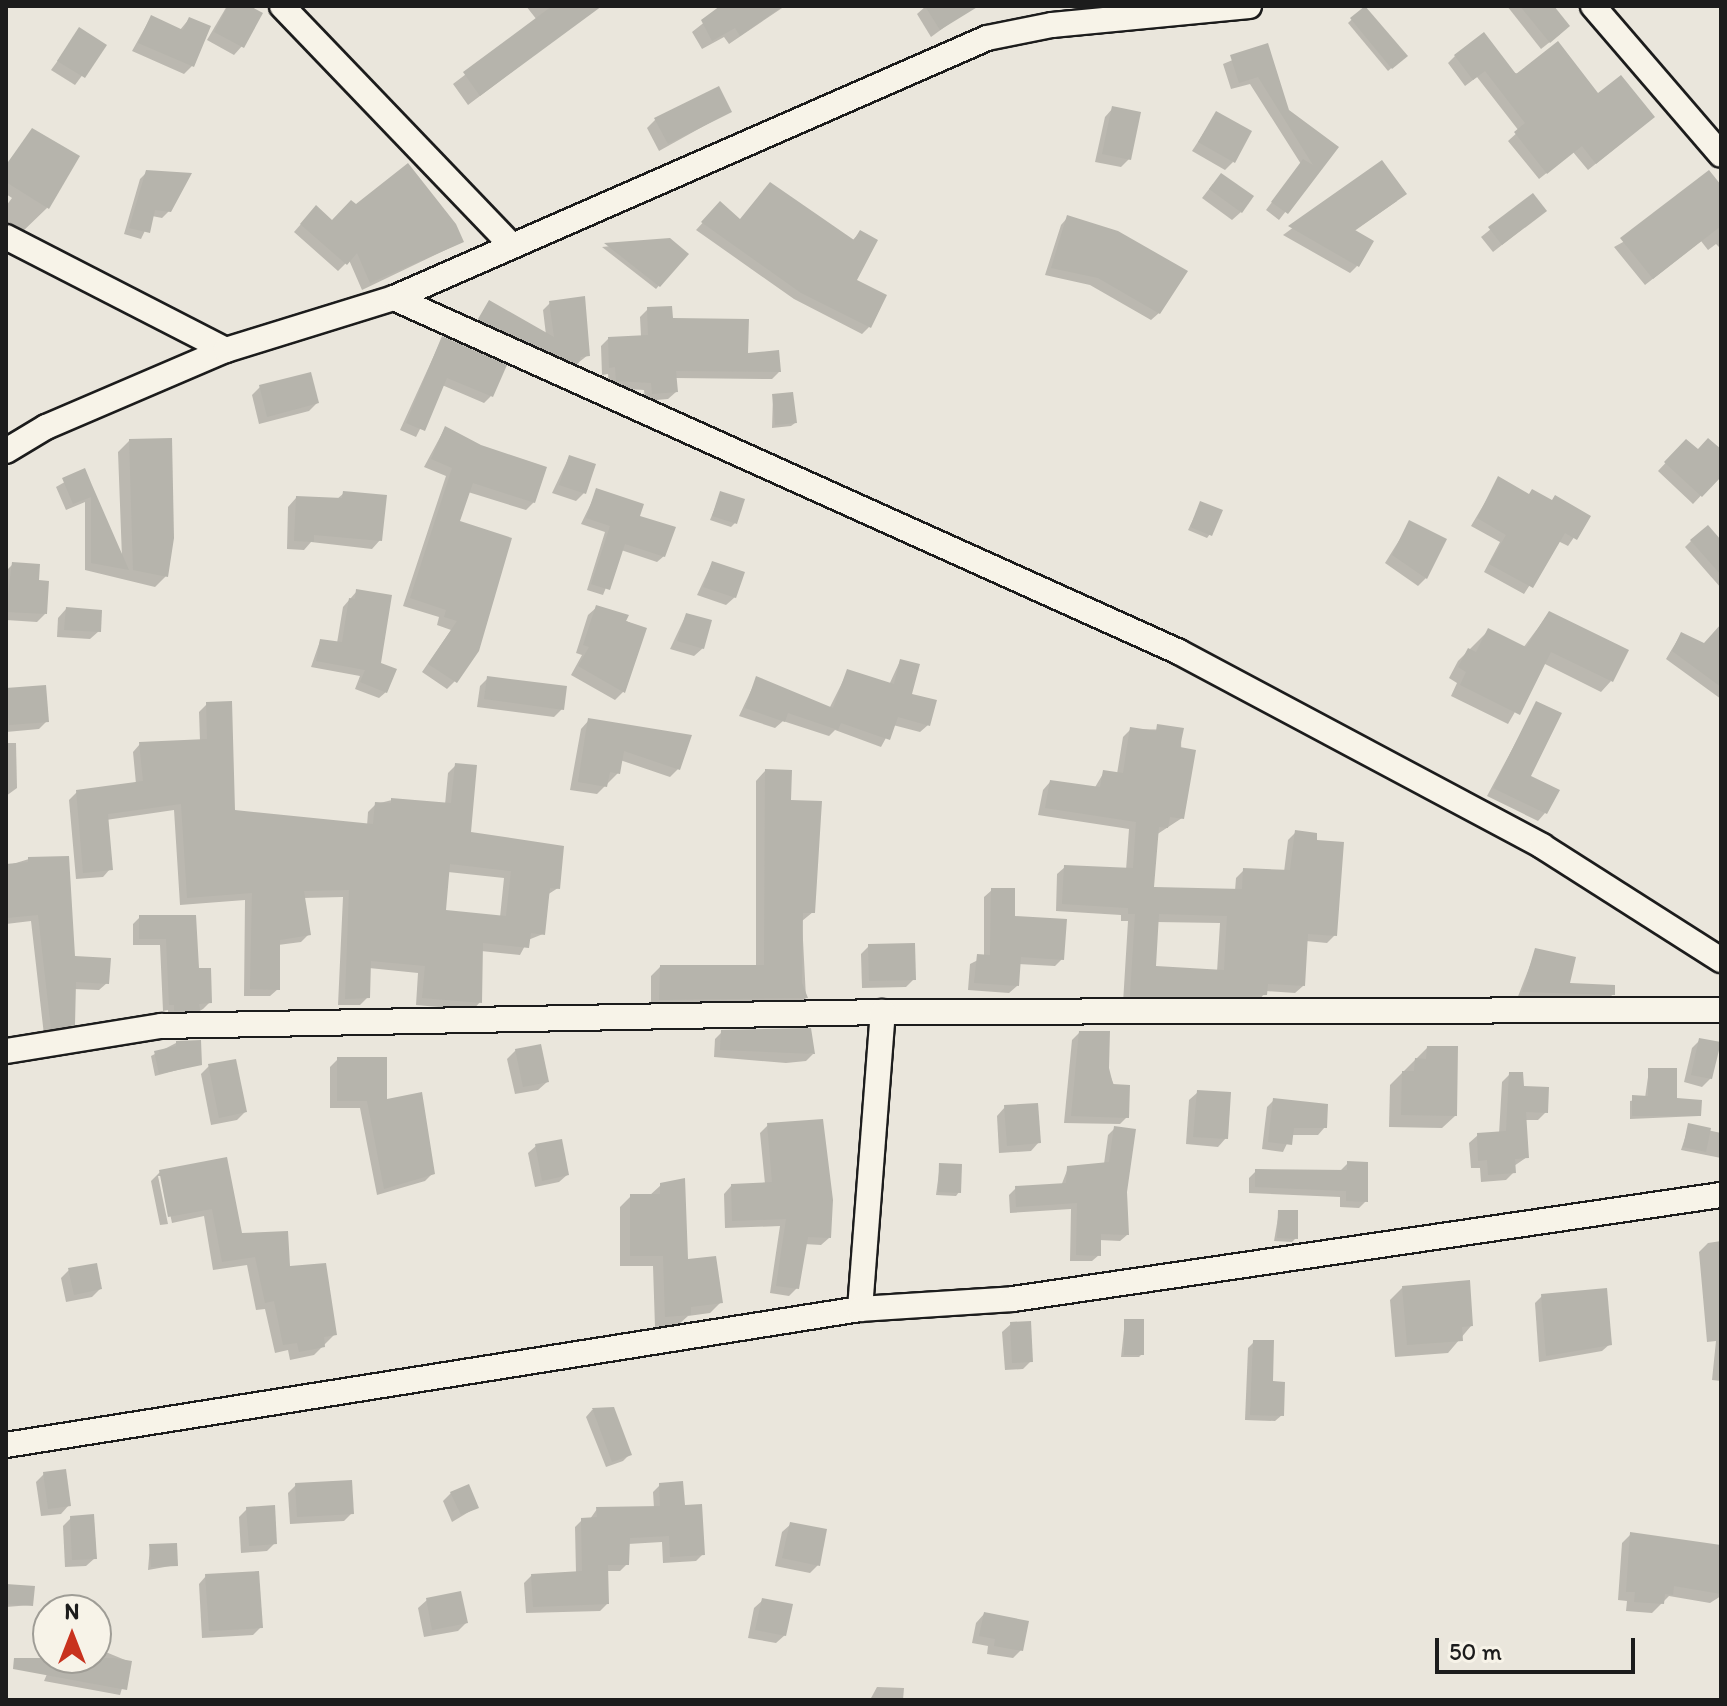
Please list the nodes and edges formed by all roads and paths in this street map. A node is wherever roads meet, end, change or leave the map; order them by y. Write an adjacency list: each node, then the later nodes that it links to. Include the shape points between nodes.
1 (282, 6): 6 (street)
2 (1249, 6): 6 (street, via 1052,25 987,38)
3 (1593, 6): 4 (street)
4 (1721, 155)
5 (6, 237): 8 (street)
6 (512, 246): 7 (street)
7 (394, 298): 8 (street); 10 (street, via 1179,652 1542,846)
8 (226, 350): 9 (street, via 46,427)
9 (6, 451)
10 (1721, 960)
11 (1721, 1010): 12 (street)
12 (883, 1012): 13 (street, via 161,1026); 15 (street)
13 (6, 1051)
14 (1721, 1195): 15 (street, via 1013,1299)
15 (860, 1309): 16 (street)
16 (6, 1445)

